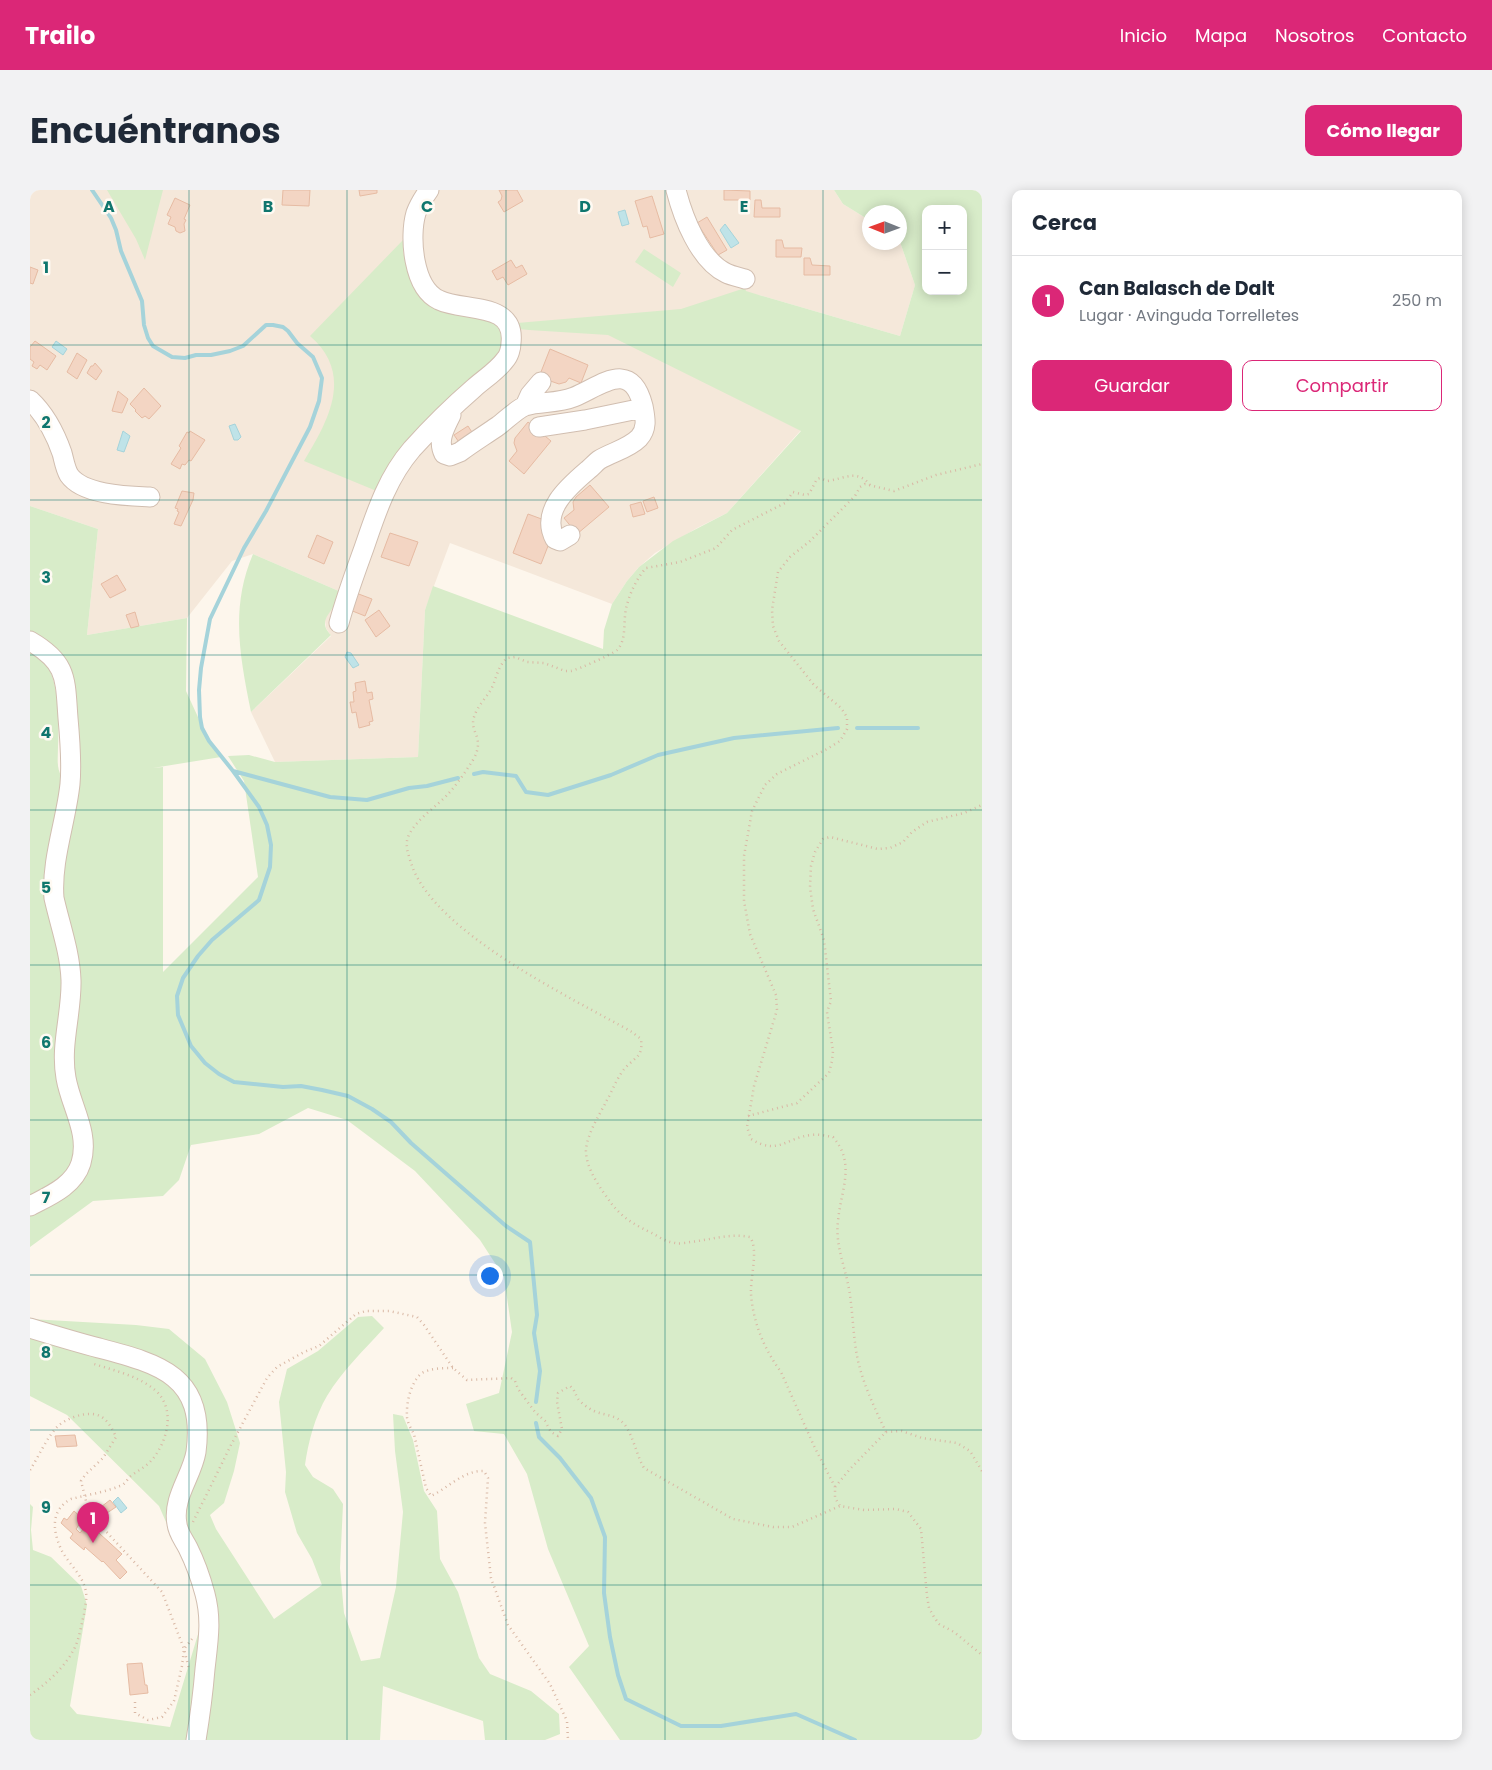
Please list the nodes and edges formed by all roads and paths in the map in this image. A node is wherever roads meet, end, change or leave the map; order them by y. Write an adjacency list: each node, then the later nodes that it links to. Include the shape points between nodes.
1 (429, 190): 6 (street, via 417,212 413,234 416,262 425,287 431,296 439,300 496,313 506,321 511,332 511,346 506,359)
2 (676, 190): 3 (street, via 690,230 707,258 727,274)
3 (745, 279)
4 (542, 382): 7 (street)
5 (30, 400): 12 (street, via 51,427 73,479 97,491)
6 (455, 405): 7 (street, via 440,443 444,454 450,456); 14 (street, via 412,450 388,484)
7 (524, 406): 8 (street, via 561,402 618,378 636,388)
8 (643, 408): 9 (street); 13 (street, via 646,422 639,437 597,461 547,510 552,512 551,527 555,540 560,541)
9 (539, 427)
10 (982, 464): 11 (path, via 894,490)
11 (871, 486): 17 (path, via 865,484 860,487 855,496 778,572 772,610 773,626 779,641 814,685 841,708 847,716 848,730 828,749 777,774 765,785 752,812 744,856 744,901 750,934 776,995 777,1010); 25 (path, via 864,478 856,476 827,481 817,479 809,494 794,492 785,503 732,530 716,548 680,562 646,568 628,602 621,643 610,654 571,671 544,663 506,658 474,716 479,746 475,756 449,793 414,826 407,840 414,874 448,916 496,954 641,1039 640,1055 626,1067 598,1117 586,1148 587,1160 599,1186 617,1212 664,1240 675,1244 726,1236 750,1237 754,1243 751,1285 756,1325)
12 (150, 497)
13 (570, 535)
14 (339, 623)
15 (30, 642): 18 (street, via 56,660 66,693 70,783 53,888 71,982 63,1059 83,1139 81,1165 68,1184)
16 (982, 805): 17 (path, via 964,814 928,822 890,848 878,850 830,837 823,839 811,866 810,887 824,940 831,1001 827,1012 832,1062 829,1073 797,1103)
17 (748, 1116): 22 (path, via 751,1138 763,1146 776,1146 812,1135 833,1137 841,1147 845,1158 845,1180 838,1222 839,1250 849,1287 858,1359 867,1392)
18 (30, 1206)
19 (30, 1328): 28 (street, via 150,1363 168,1371 186,1390 194,1409 197,1434 195,1458 180,1495 176,1516)
20 (87, 1362): 26 (path, via 144,1383 156,1391 164,1400 168,1421 167,1431 151,1461 120,1486)
21 (453, 1368): 27 (path, via 467,1380 511,1378 551,1432 558,1436 562,1429 558,1393 570,1386 578,1399 593,1411 619,1418 644,1468 733,1519 773,1527 792,1527); 28 (path, via 417,1317 389,1311 356,1314 319,1346 278,1367 267,1378); 35 (path, via 438,1368 422,1374 412,1386 407,1417 420,1453 426,1488 431,1496 468,1473 484,1471 488,1478 485,1523 491,1578 508,1625 553,1691 567,1721)
22 (886, 1432): 24 (path, via 902,1431 922,1438 957,1443 970,1451); 25 (path)
23 (30, 1470): 26 (path, via 49,1438 66,1420 87,1414 100,1416 112,1427 116,1438 81,1482)
24 (982, 1471)
25 (835, 1487): 27 (path, via 835,1498)
26 (84, 1496): 29 (path, via 89,1512 162,1592); 32 (path, via 64,1503 54,1519 60,1548 85,1588 87,1599 82,1622 74,1650 60,1670)
27 (840, 1506): 30 (path, via 908,1512 921,1529 929,1608 939,1624)
28 (183, 1541): 34 (street, via 193,1559 210,1617)
29 (184, 1649): 31 (path); 33 (path, via 174,1701 162,1717 148,1720 135,1713)
30 (982, 1655)
31 (190, 1675)
32 (30, 1695)
33 (136, 1702)
34 (196, 1740)
35 (568, 1740)

